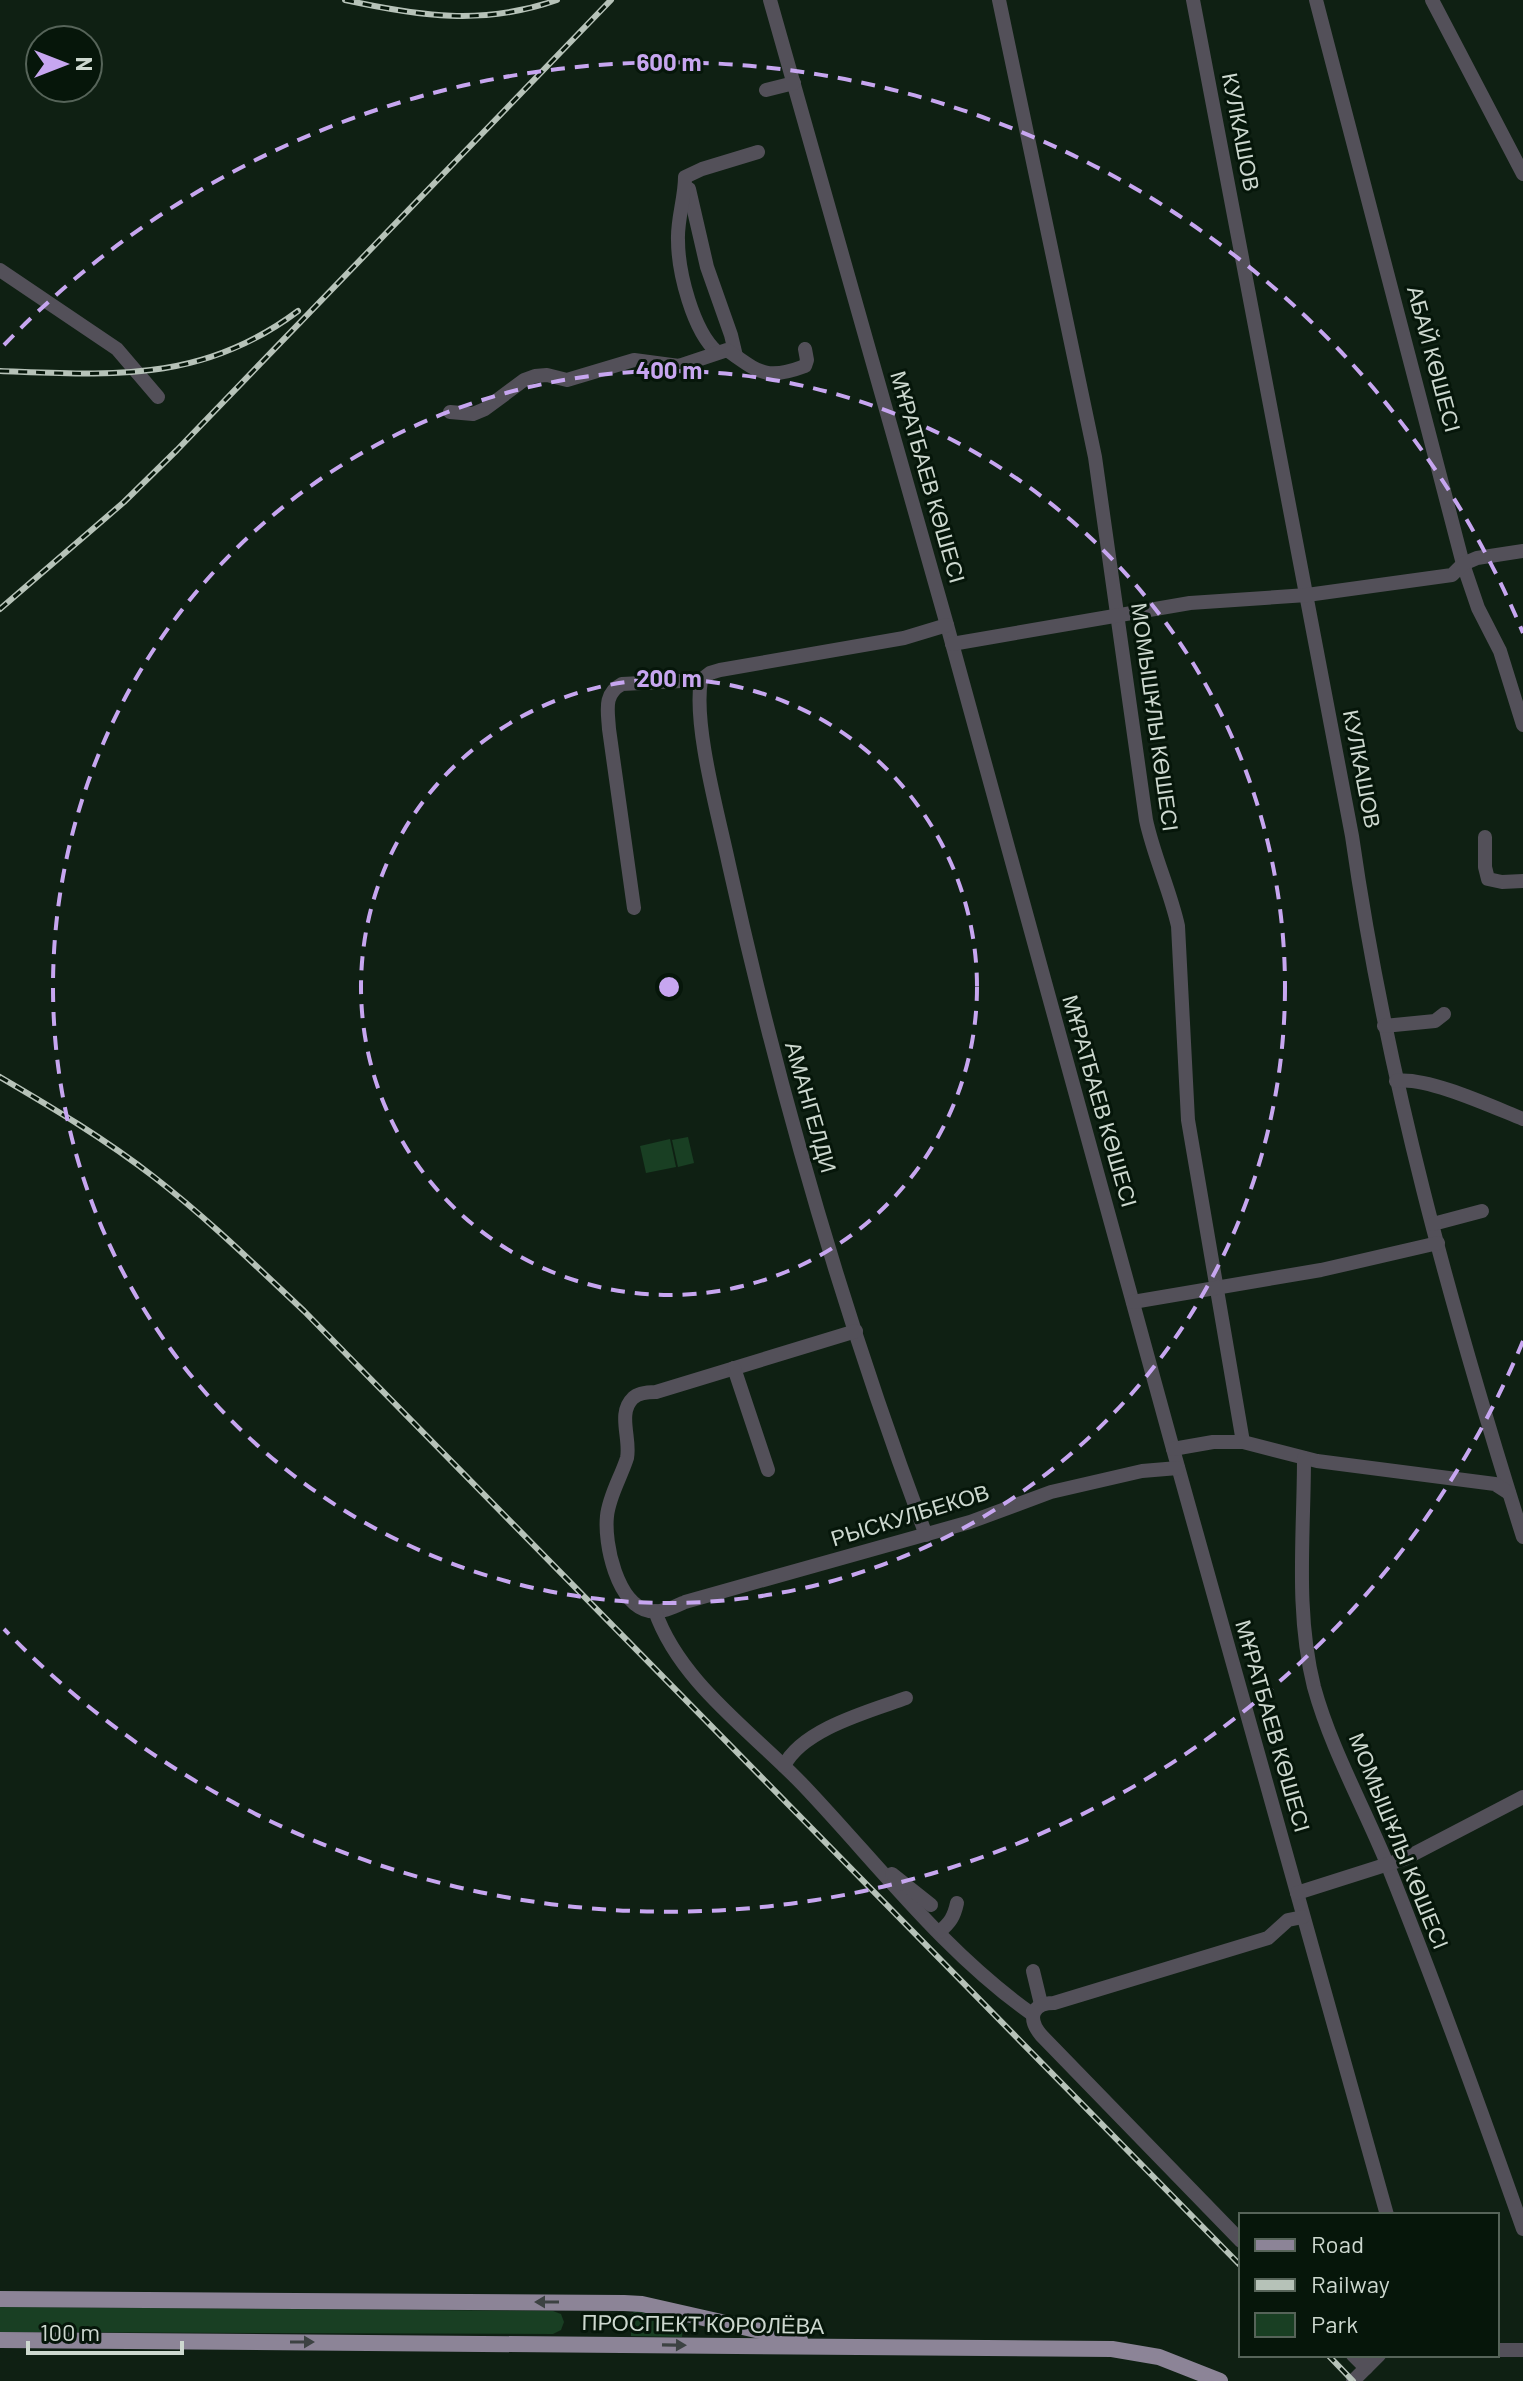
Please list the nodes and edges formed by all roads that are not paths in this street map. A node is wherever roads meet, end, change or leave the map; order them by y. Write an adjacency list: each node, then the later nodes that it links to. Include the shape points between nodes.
1 (770, 0): 6 (street, МҰРАТБАЕВ КӨШЕСІ)
2 (999, 0): 20 (street, МОМЫШҰЛЫ КӨШЕСІ, via 1095,457)
3 (1193, 0): 19 (street, КУЛКАШОВ)
4 (1316, 0): 18 (street, АБАЙ КӨШЕСІ)
5 (1432, 0): 9 (street)
6 (794, 83): 7 (street); 21 (street, МҰРАТБАЕВ КӨШЕСІ)
7 (766, 90)
8 (758, 152): 10 (street)
9 (1523, 174)
10 (685, 177): 13 (street, via 679,254 699,330); 14 (street)
11 (0, 270): 15 (street, via 117,349)
12 (805, 349): 14 (street, via 805,366 778,375 746,366)
13 (717, 352): 14 (street, via 727,350); 16 (street, via 679,366 634,360 567,380 535,376 485,409)
14 (736, 356)
15 (158, 397)
16 (450, 412)
17 (1523, 551): 18 (street)
18 (1463, 564): 19 (street, via 1452,575); 24 (street, АБАЙ КӨШЕСІ, via 1500,651)
19 (1307, 595): 20 (street); 29 (street, КУЛКАШОВ)
20 (1118, 614): 22 (street); 35 (street, МОМЫШҰЛЫ КӨШЕСІ, via 1146,820 1178,926 1188,1120)
21 (947, 625): 22 (street, МҰРАТБАЕВ КӨШЕСІ); 23 (street, via 904,638 720,670)
22 (952, 644): 36 (street, МҰРАТБАЕВ КӨШЕСІ)
23 (701, 680): 27 (street, via 622,684 607,701); 37 (street, АМАНГЕЛДИ, via 708,763 753,976 778,1078)
24 (1523, 725)
25 (1485, 837): 26 (street, via 1488,879)
26 (1523, 881)
27 (634, 908)
28 (1444, 1014): 29 (street, via 1435,1021)
29 (1384, 1026): 30 (street, КУЛКАШОВ)
30 (1396, 1081): 31 (street, via 1440,1088); 33 (street, КУЛКАШОВ)
31 (1523, 1119)
32 (1482, 1211): 33 (street)
33 (1433, 1224): 34 (street, КУЛКАШОВ)
34 (1438, 1243): 35 (street); 44 (street, КУЛКАШОВ)
35 (1216, 1288): 36 (street); 39 (street, МОМЫШҰЛЫ КӨШЕСІ)
36 (1133, 1302): 40 (street, МҰРАТБАЕВ КӨШЕСІ)
37 (856, 1331): 38 (street); 45 (street, АМАНГЕЛДИ)
38 (734, 1368): 43 (street); 47 (street, via 636,1395 626,1413 627,1458 609,1503 607,1529 622,1590 642,1608)
39 (1243, 1442): 40 (street); 41 (street)
40 (1173, 1449): 42 (street, МҰРАТБАЕВ КӨШЕСІ)
41 (1304, 1458): 44 (street, via 1495,1484); 51 (street, МОМЫШҰЛЫ КӨШЕСІ, via 1301,1598 1314,1686)
42 (1178, 1468): 45 (street, РЫСКУЛБЕКОВ, via 1064,1489); 53 (street, МҰРАТБАЕВ КӨШЕСІ)
43 (768, 1470)
44 (1515, 1500): 46 (street, КУЛКАШОВ)
45 (926, 1535): 47 (street, РЫСКУЛБЕКОВ)
46 (1523, 1537)
47 (655, 1611): 49 (street, via 671,1646 703,1689)
48 (906, 1698): 49 (street, via 802,1743)
49 (784, 1766): 52 (street)
50 (1523, 1797): 51 (street)
51 (1387, 1864): 53 (street); 61 (street, МОМЫШҰЛЫ КӨШЕСІ)
52 (880, 1870): 55 (street); 57 (street)
53 (1297, 1893): 56 (street, МҰРАТБАЕВ КӨШЕСІ)
54 (957, 1903): 57 (street, via 955,1915)
55 (931, 1905)
56 (1303, 1917): 59 (street, via 1288,1920 1268,1938); 60 (street, МҰРАТБАЕВ КӨШЕСІ)
57 (939, 1932): 59 (street, via 1002,1993)
58 (1033, 1971): 59 (street)
59 (1037, 2009): 62 (street, via 1035,2028 1041,2035)
60 (1386, 2213)
61 (1523, 2229)
62 (1239, 2239)
63 (0, 2299): 65 (main road, ПРОСПЕКТ КОРОЛЁВА, one-way to 63, via 642,2304)
64 (0, 2340): 65 (main road, ПРОСПЕКТ КОРОЛЁВА, one-way to 65)
65 (845, 2347): 71 (main road, via 1129,2350)
66 (1499, 2350): 67 (street)
67 (1523, 2350)
68 (1355, 2357): 70 (street)
69 (1377, 2357): 70 (street)
70 (1366, 2368): 72 (street)
71 (1220, 2381)
72 (1353, 2381)

